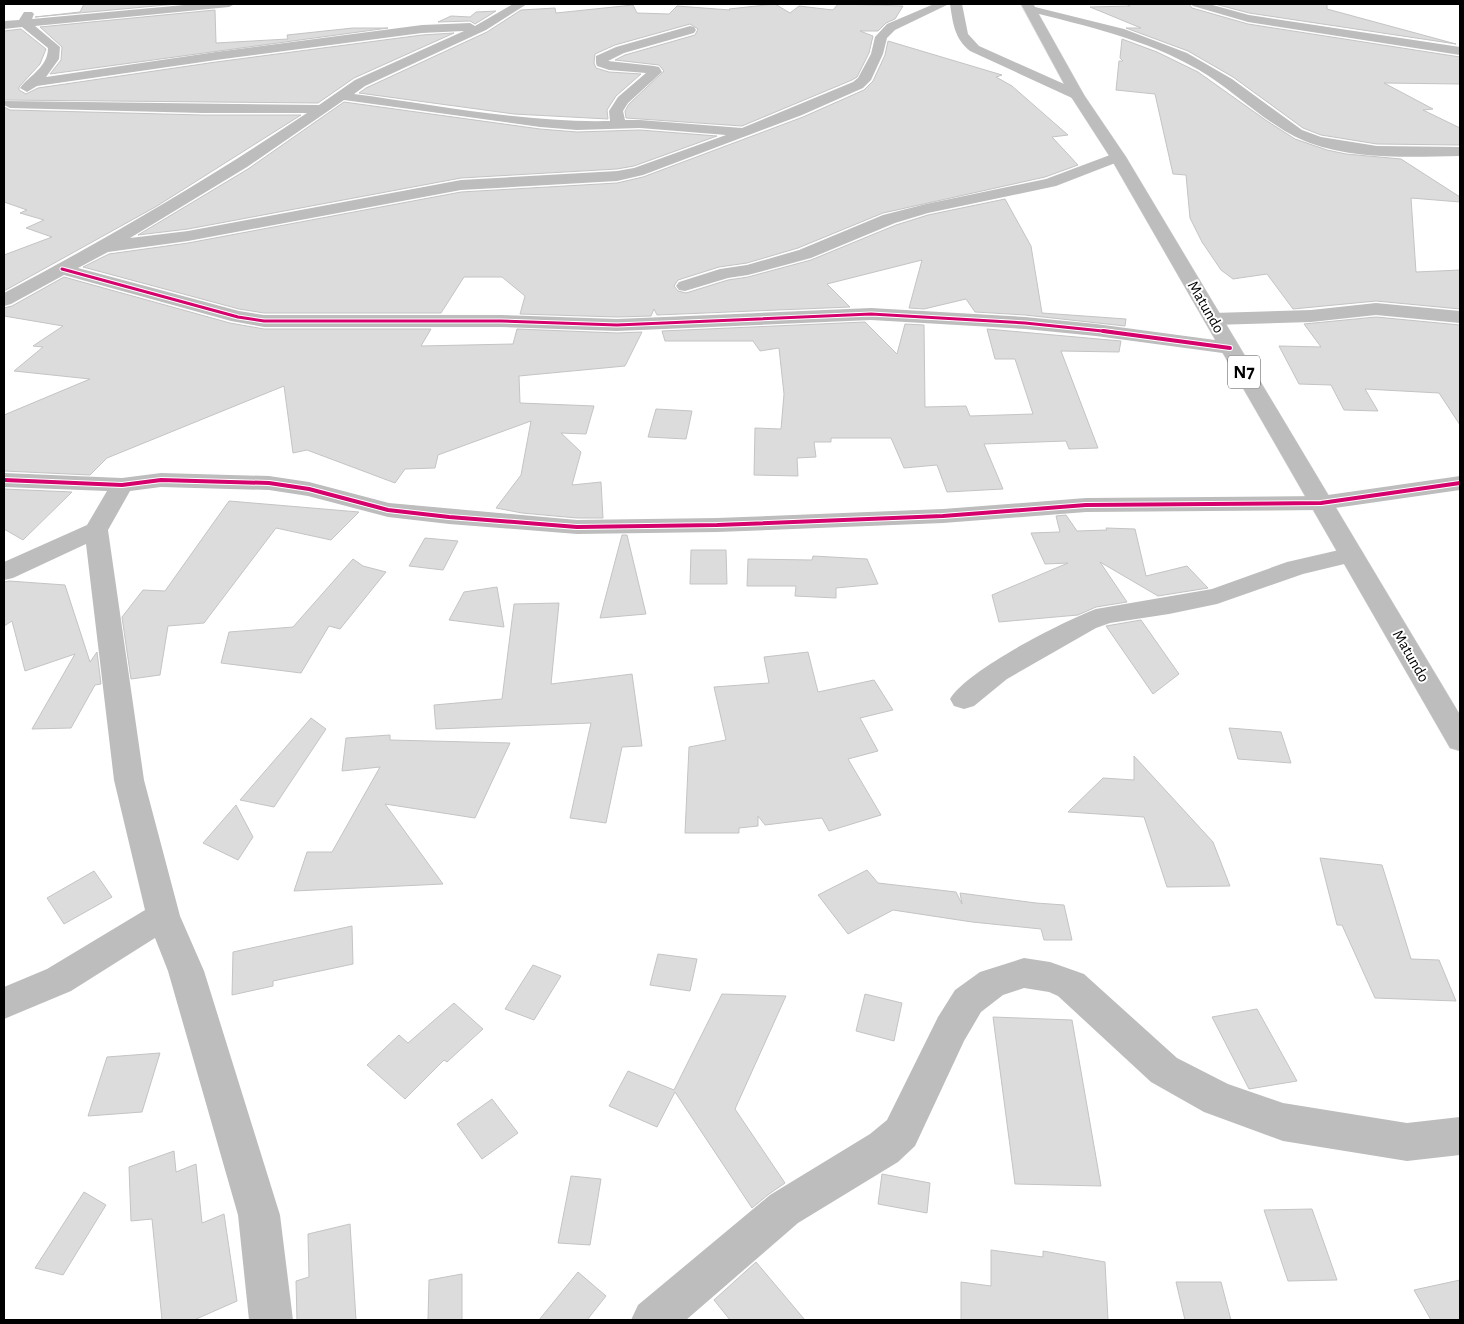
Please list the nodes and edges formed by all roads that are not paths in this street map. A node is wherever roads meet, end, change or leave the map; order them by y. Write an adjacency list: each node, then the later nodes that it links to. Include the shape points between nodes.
1 (33, 4): 8 (street)
2 (229, 4): 8 (street)
3 (521, 4): 10 (street)
4 (943, 4): 19 (street, via 891,27 882,37 874,61 858,86)
5 (956, 4): 14 (street, via 961,37 969,46)
6 (1197, 4): 12 (street, via 1248,18)
7 (1029, 6): 14 (street, Matundo / N7); 20 (street, via 1138,36 1204,67 1297,133 1312,140 1379,151)
8 (24, 23): 9 (street); 13 (street, via 54,47 55,53)
9 (4, 24)
10 (482, 27): 13 (street, via 422,29); 15 (street)
11 (690, 30): 18 (street, via 620,50 601,59 609,66 649,68 656,72 623,100 616,111)
12 (1456, 49)
13 (33, 83): 16 (street)
14 (1077, 95): 21 (street, Matundo / N7)
15 (340, 96): 17 (street); 18 (street, via 540,123 577,126)
16 (7, 107): 17 (street)
17 (322, 109): 22 (street, via 242,164)
18 (618, 124): 19 (street)
19 (744, 131): 22 (street, via 638,172 617,176 461,185 188,236)
20 (1460, 152)
21 (1118, 157): 25 (street, via 1050,182 889,219 805,254); 29 (street, Matundo / N7)
22 (104, 247): 23 (street)
23 (62, 269): 26 (street); 30 (street, via 258,321 501,321 617,325 871,314 1043,325)
24 (4, 285): 26 (street)
25 (685, 286)
26 (23, 290): 27 (street)
27 (4, 300)
28 (1460, 317): 29 (street, via 1376,309)
29 (1213, 320): 30 (street, Matundo / N7)
30 (1230, 348): 34 (street, Matundo / N7)
31 (4, 480): 33 (street)
32 (1459, 484): 34 (street)
33 (122, 485): 34 (street, via 161,480 269,483 309,488 388,510 577,528 943,516 1086,505); 35 (street)
34 (1321, 503): 36 (street, Matundo / N7)
35 (96, 530): 37 (street); 40 (street, via 129,780)
36 (1352, 555): 38 (street, via 1296,568 1217,596 1105,615 997,672); 39 (street, Matundo / N7)
37 (4, 572)
38 (964, 699)
39 (1460, 740)
40 (163, 916): 41 (street, via 59,980); 43 (street, via 186,971 259,1215)
41 (4, 1003)
42 (1460, 1136): 44 (street, via 1407,1142 1283,1122 1218,1099 1164,1070 1071,985 1050,977 1024,973 992,983 968,1001 901,1133 884,1148 784,1210)
43 (271, 1320)
44 (653, 1320)

